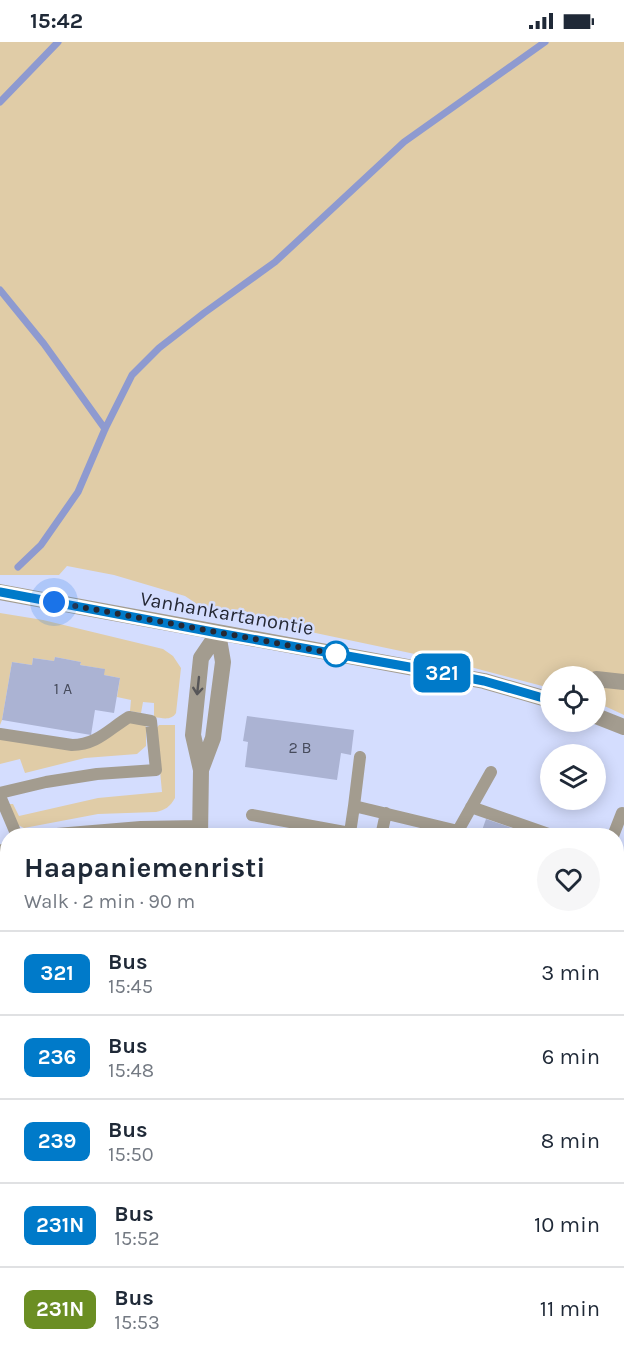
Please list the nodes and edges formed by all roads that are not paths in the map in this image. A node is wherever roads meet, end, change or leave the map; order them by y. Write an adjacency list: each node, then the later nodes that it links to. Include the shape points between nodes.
1 (0, 592): 2 (street, Vanhankartanontie)
2 (218, 633): 5 (street, Vanhankartanontie); 18 (street, via 201,658 193,735 201,770)
3 (606, 680): 4 (street)
4 (624, 682)
5 (540, 693)
6 (606, 720): 7 (street)
7 (624, 726)
8 (0, 734): 11 (lane, via 85,745 129,717 151,721 156,770 97,774)
9 (360, 757): 12 (lane)
10 (491, 772): 13 (lane)
11 (0, 794): 17 (lane)
12 (354, 806): 14 (lane); 20 (lane)
13 (471, 807): 23 (lane); 24 (lane)
14 (386, 813): 21 (lane); 22 (lane)
15 (622, 813): 25 (lane)
16 (252, 815): 19 (lane)
17 (14, 828)
18 (200, 828)
19 (323, 828)
20 (351, 828)
21 (383, 828)
22 (439, 828)
23 (460, 828)
24 (531, 828)
25 (616, 828)

